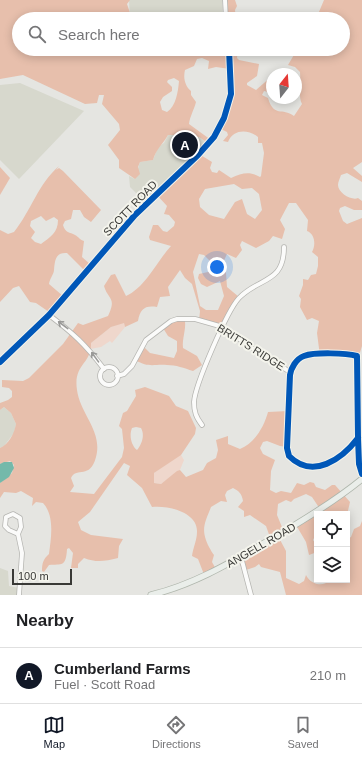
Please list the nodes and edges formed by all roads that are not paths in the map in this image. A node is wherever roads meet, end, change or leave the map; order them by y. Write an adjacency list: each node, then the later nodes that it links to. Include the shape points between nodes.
1 (226, 0): 2 (street)
2 (226, 12)
3 (229, 56): 5 (street, SCOTT ROAD, via 231,94 224,118 214,136 121,230)
4 (284, 247): 6 (street, via 283,261 274,276 239,298)
5 (49, 315): 7 (street, SCOTT ROAD); 8 (street, one-way to 5, via 76,336)
6 (223, 327): 9 (street, BRITTS RIDGE); 10 (street, BRITTS RIDGE, via 195,319 171,321 146,340 128,371); 11 (street, via 196,393 196,416)
7 (0, 362)
8 (104, 369): 10 (street, via 111,368); 10 (street, BRITTS RIDGE, via 100,376 107,385 114,383)
9 (290, 372): 12 (street, via 305,356 357,356); 12 (street, via 287,448 289,456 306,465 319,466 336,459)
10 (117, 376)
11 (202, 425)
12 (358, 438): 13 (street)
13 (362, 474)
14 (362, 479): 16 (main road, ANGELL ROAD, via 331,503)
15 (18, 534): 15 (street, via 21,527 20,518 13,514 8,515 5,521 6,528); 18 (street, via 22,553)
16 (241, 557): 17 (main road, ANGELL ROAD, via 202,578); 20 (street)
17 (162, 594): 19 (main road, ANGELL ROAD)
18 (19, 595)
19 (151, 595)
20 (251, 595)

